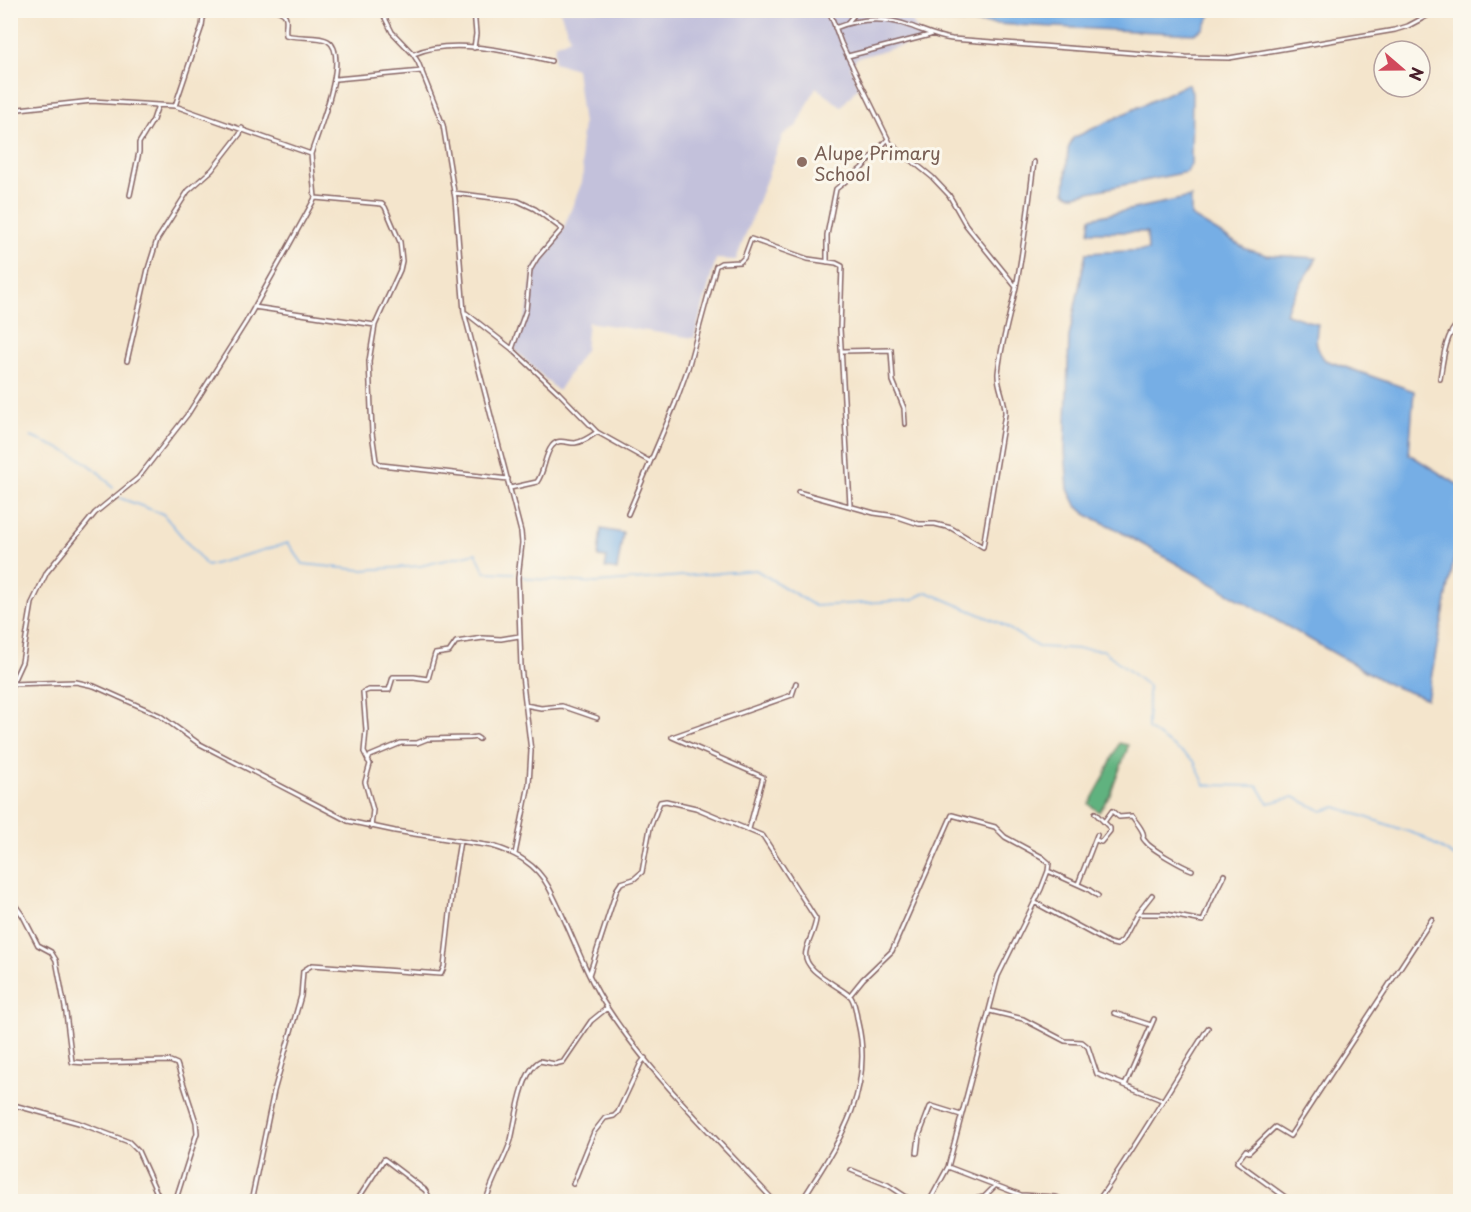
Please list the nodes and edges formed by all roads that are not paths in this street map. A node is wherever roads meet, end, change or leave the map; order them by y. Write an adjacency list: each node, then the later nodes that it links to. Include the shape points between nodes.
1 (204, 10): 18 (street)
2 (276, 10): 16 (street, via 285,14 286,35 329,41 335,56)
3 (381, 10): 12 (street, via 392,32)
4 (474, 10): 11 (street)
5 (830, 10): 9 (street)
6 (858, 10): 8 (street)
7 (1438, 10): 10 (street, via 1395,30 1229,58)
8 (846, 23): 9 (street); 10 (street, via 883,20)
9 (835, 28): 13 (street)
10 (931, 35): 13 (street)
11 (474, 48): 12 (street); 14 (street)
12 (413, 54): 15 (street)
13 (848, 56): 21 (street)
14 (550, 61)
15 (422, 71): 16 (street); 24 (street, via 443,125)
16 (336, 78): 22 (street)
17 (158, 105): 18 (street); 19 (street, via 92,101); 25 (street, via 139,143)
18 (175, 106): 20 (street)
19 (10, 110)
20 (242, 128): 22 (street); 35 (street, via 212,170 188,192 157,240)
21 (888, 139): 27 (street, via 836,189 827,235); 28 (street, via 950,195 966,225)
22 (311, 154): 26 (street)
23 (1034, 162): 28 (street)
24 (454, 193): 30 (street); 33 (street, via 518,201 562,229 530,270 526,310)
25 (130, 195)
26 (315, 198): 29 (street); 32 (street, via 378,203 385,207 400,242 402,261)
27 (827, 262): 34 (street, via 840,264 842,269 839,312); 39 (street, via 751,239 740,262 718,264 685,377)
28 (1016, 287): 43 (street, via 999,369 1005,414 983,547 951,528 919,524)
29 (254, 307): 32 (street); 47 (street, via 170,439 138,478 80,529 47,572 32,603 24,653)
30 (464, 312): 33 (street); 40 (street)
31 (1461, 321): 36 (street, via 1447,345)
32 (375, 325): 40 (street, via 368,371 376,461)
33 (513, 349): 38 (street)
34 (843, 351): 37 (street, via 891,350 893,381 904,408); 43 (street)
35 (127, 361)
36 (1440, 379)
37 (905, 424)
38 (597, 432): 39 (street); 41 (street, via 583,441 555,443 537,482)
39 (649, 461): 44 (street)
40 (508, 479): 41 (street)
41 (510, 488): 45 (street, via 522,543)
42 (798, 492): 43 (street)
43 (850, 505)
44 (628, 514)
45 (519, 636): 48 (street); 51 (street, via 456,642 449,652 435,654 428,679 393,677 389,690 363,692 364,752)
46 (796, 683): 55 (street, via 792,695 672,737 763,777)
47 (11, 684): 54 (street, via 76,682 94,686 159,714 198,743 335,816)
48 (525, 705): 49 (street, via 562,706); 57 (street, via 531,760)
49 (597, 718)
50 (479, 739): 51 (street, via 476,736 401,743)
51 (368, 760): 54 (street, via 365,782 373,810)
52 (1095, 813): 53 (street)
53 (1104, 822): 58 (street, via 1112,811 1119,817 1132,816 1148,844 1180,867); 61 (street, via 1110,831 1101,842 1096,838)
54 (371, 827): 56 (street)
55 (749, 829): 68 (street, via 696,808 660,802 650,828 642,872 617,889); 69 (street, via 766,840 816,919 806,954 808,964)
56 (459, 841): 57 (street, via 492,846); 89 (street, via 441,974 312,965 303,971 301,996 270,1109)
57 (515, 855): 68 (street, via 544,879)
58 (1192, 870)
59 (1048, 872): 61 (street); 65 (street); 69 (street, via 1046,860 995,827 952,814 892,951)
60 (1224, 875): 66 (street, via 1203,921 1166,914)
61 (1078, 885): 63 (street)
62 (1152, 895): 66 (street)
63 (1098, 896)
64 (10, 898): 88 (street, via 38,945 56,960 72,1062 177,1064 197,1133)
65 (1034, 902): 66 (street, via 1117,945); 71 (street, via 998,976)
66 (1137, 914)
67 (1432, 919): 100 (street, via 1290,1136 1275,1127 1237,1162)
68 (589, 975): 70 (street)
69 (850, 995): 94 (street, via 861,1048 861,1081 856,1101 826,1163)
70 (607, 1008): 76 (street); 92 (street, via 591,1021 563,1062 540,1061 534,1065)
71 (990, 1011): 77 (street, via 1023,1019 1065,1041 1082,1042 1089,1047 1097,1074); 80 (street)
72 (1114, 1013): 74 (street)
73 (1154, 1019): 74 (street)
74 (1151, 1025): 77 (street)
75 (1208, 1029): 78 (street)
76 (645, 1058): 84 (street, via 618,1112 606,1117 594,1132); 93 (street)
77 (1125, 1085): 78 (street)
78 (1162, 1100): 99 (street)
79 (10, 1104): 87 (street, via 129,1142 138,1151)
80 (961, 1115): 81 (street, via 930,1107); 82 (street)
81 (917, 1154)
82 (948, 1167): 85 (street); 96 (street)
83 (851, 1170): 95 (street, via 888,1185)
84 (573, 1184)
85 (995, 1186): 86 (street, via 1021,1195); 97 (street)
86 (1055, 1199): 98 (street)
87 (161, 1202)
88 (175, 1202)
89 (251, 1202)
90 (356, 1202): 91 (street, via 384,1159 425,1190)
91 (426, 1202)
92 (486, 1202)
93 (775, 1202)
94 (801, 1202)
95 (914, 1202)
96 (929, 1202)
97 (972, 1202)
98 (1071, 1202)
99 (1097, 1202)
100 (1292, 1202)

